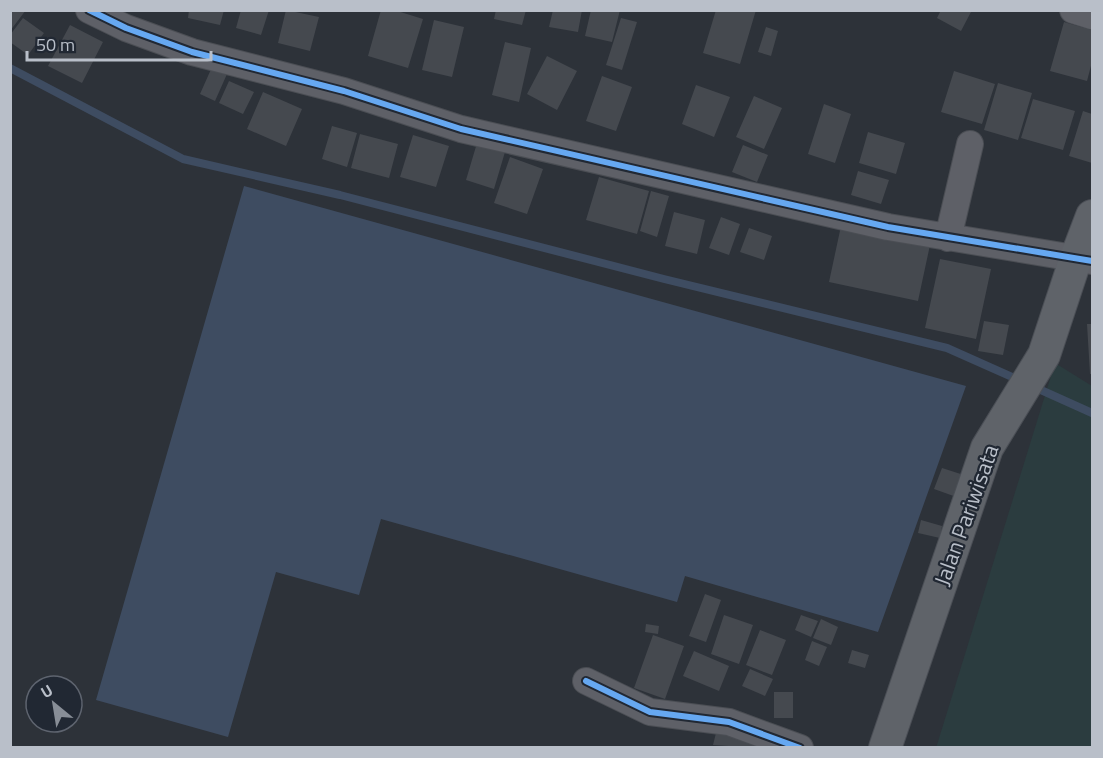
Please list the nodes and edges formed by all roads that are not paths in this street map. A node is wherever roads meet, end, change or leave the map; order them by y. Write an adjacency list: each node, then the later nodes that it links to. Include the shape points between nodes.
1 (89, 10): 6 (street, via 192,52 344,91 461,129)
2 (1073, 10): 3 (street)
3 (1092, 16)
4 (970, 144): 6 (street)
5 (1092, 216): 7 (main road, Jalan Pariwisata)
6 (948, 238): 7 (street)
7 (1084, 259): 10 (main road, Jalan Pariwisata, via 1044,355 987,448)
8 (586, 681): 9 (street, via 650,712 729,722)
9 (800, 747)
10 (885, 747)

